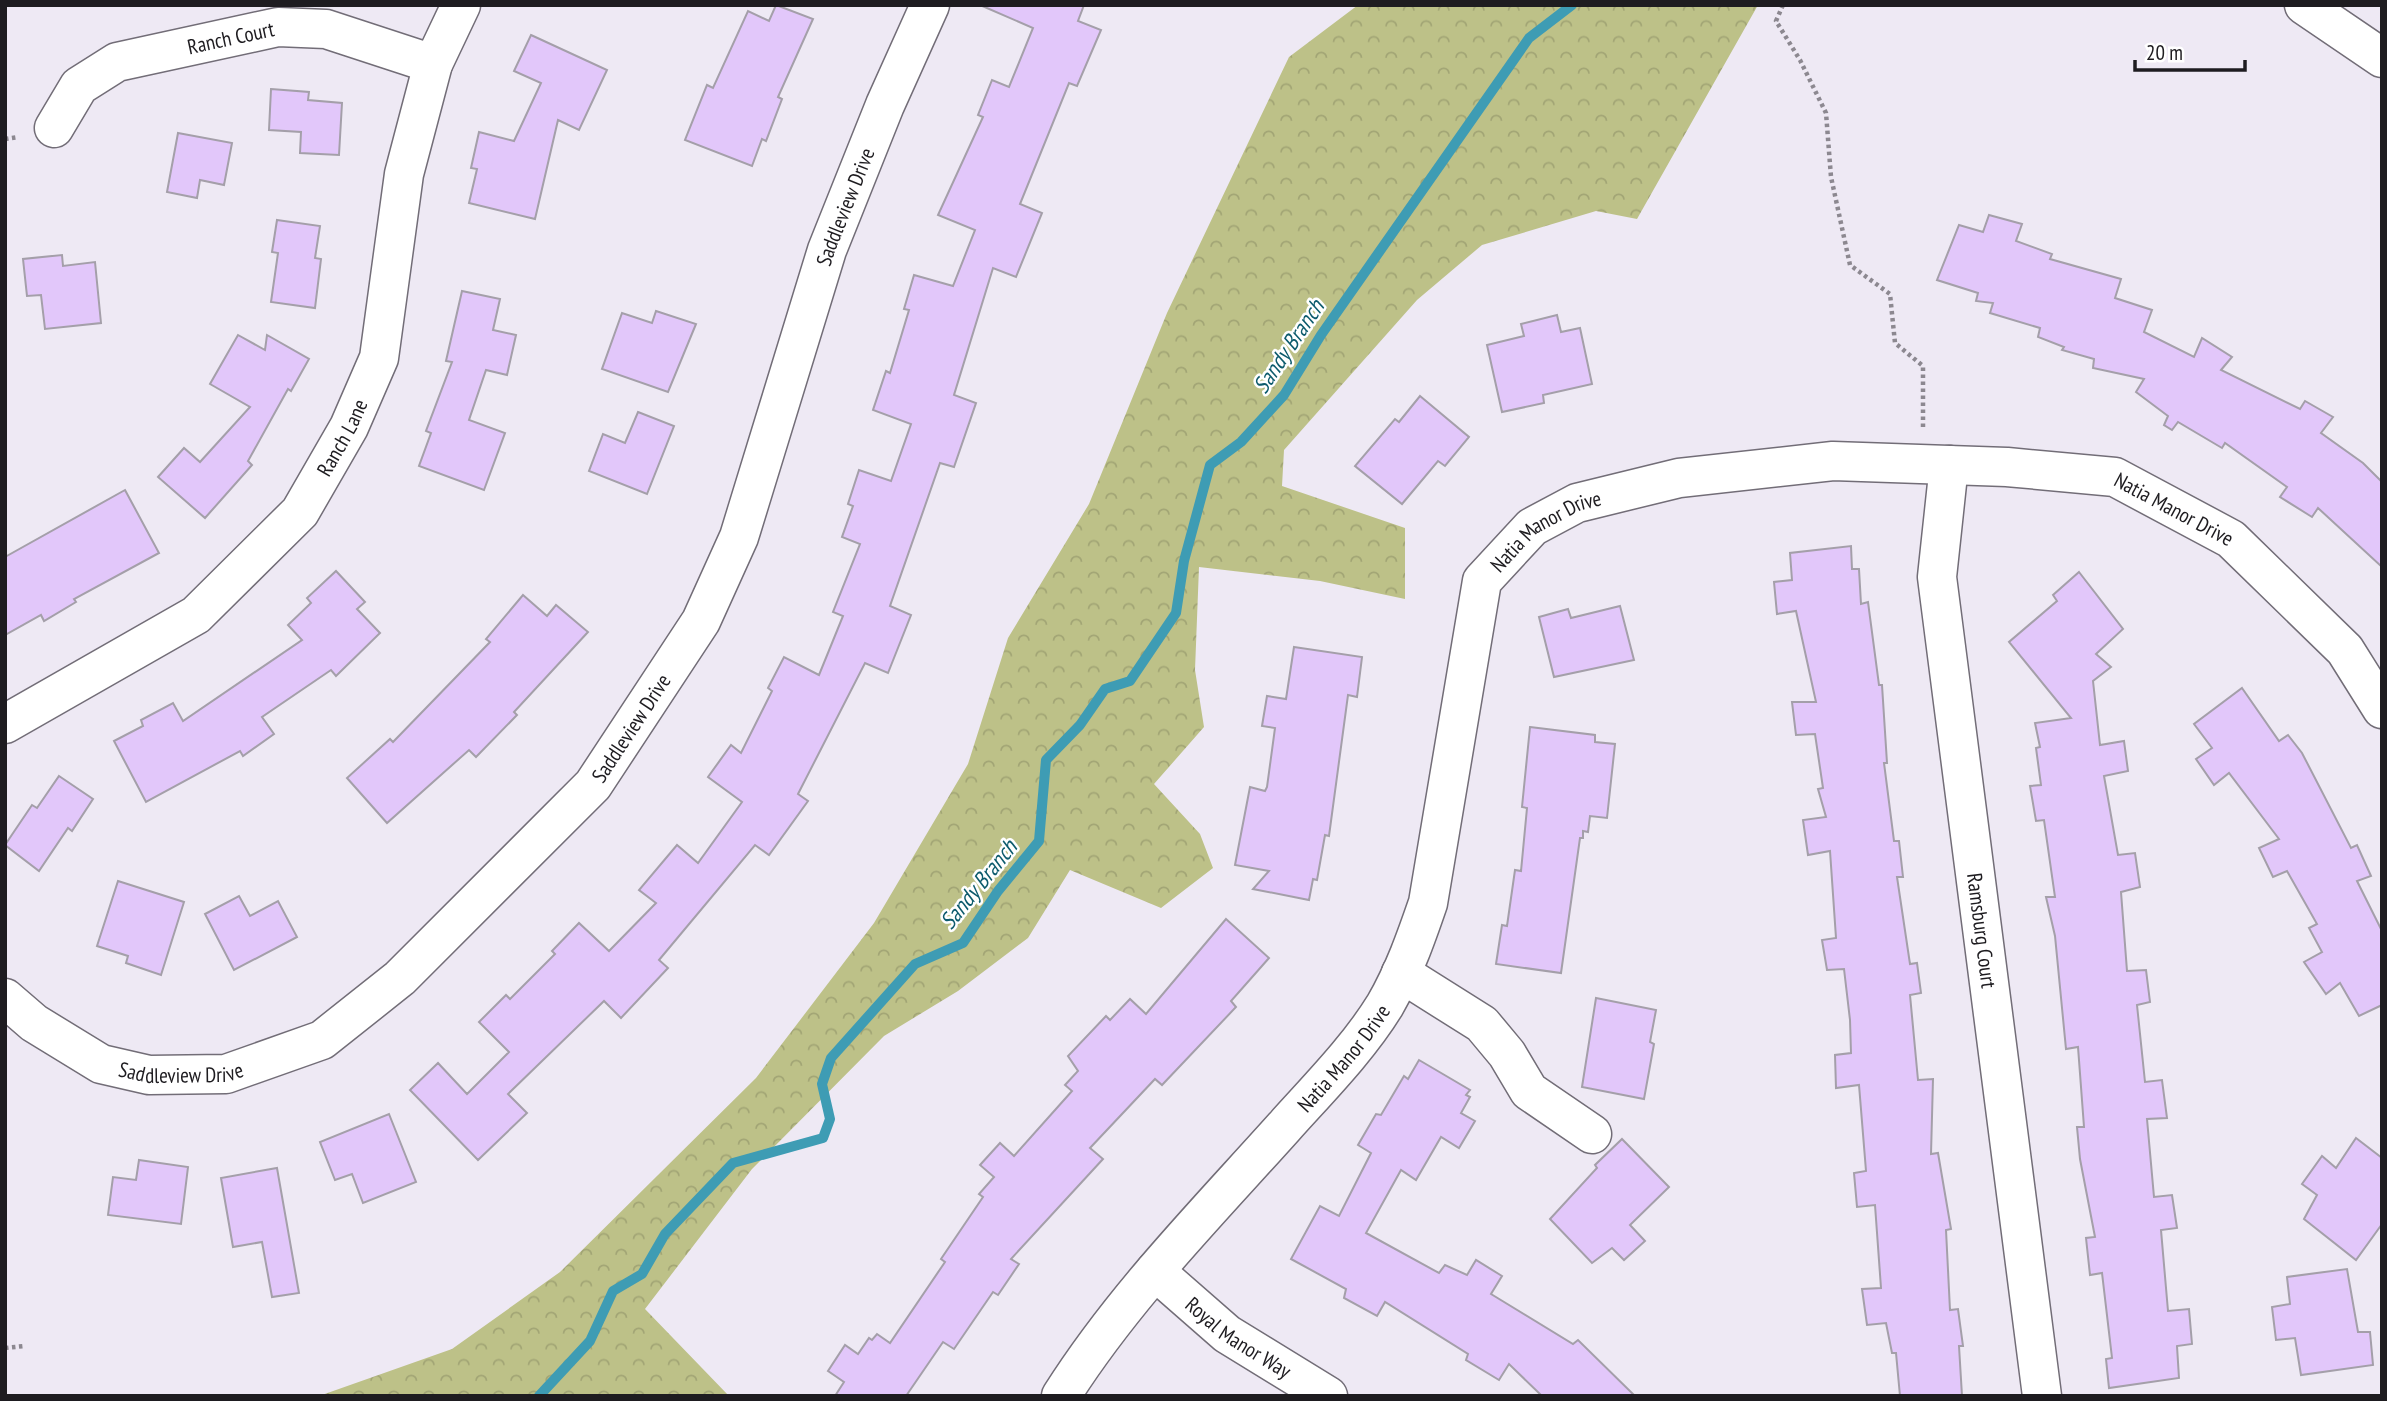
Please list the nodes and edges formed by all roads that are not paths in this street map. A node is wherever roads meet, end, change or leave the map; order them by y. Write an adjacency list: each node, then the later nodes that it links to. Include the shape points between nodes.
1 (461, 5): 5 (street, Ranch Lane)
2 (930, 5): 11 (street, Saddleview Drive, via 827,250 739,537 701,621 593,785 400,978 322,1040 226,1074 149,1074 101,1064 34,1023)
3 (2304, 5): 4 (street)
4 (2382, 58)
5 (433, 65): 6 (street, Ranch Court, via 326,29 278,27 117,62 79,86); 9 (street, Ranch Lane, via 404,174 379,358 349,427 300,512 196,615)
6 (54, 128)
7 (1937, 465): 8 (street, Natia Manor Drive, via 2115,477 2231,539 2345,650); 10 (street, Natia Manor Drive, via 1833,461 1679,478 1577,503 1532,527 1482,581 1428,902); 16 (street, Ramsburg Court, via 1937,576)
8 (2382, 709)
9 (5, 724)
10 (1401, 973): 12 (street, via 1482,1024 1529,1091); 13 (street, Natia Manor Drive, via 1384,1007 1332,1073)
11 (5, 998)
12 (1592, 1134)
13 (1154, 1271): 14 (street, Natia Manor Drive, via 1089,1351); 15 (street, Royal Manor Way, via 1227,1334)
14 (1060, 1396)
15 (1328, 1396)
16 (2042, 1396)

